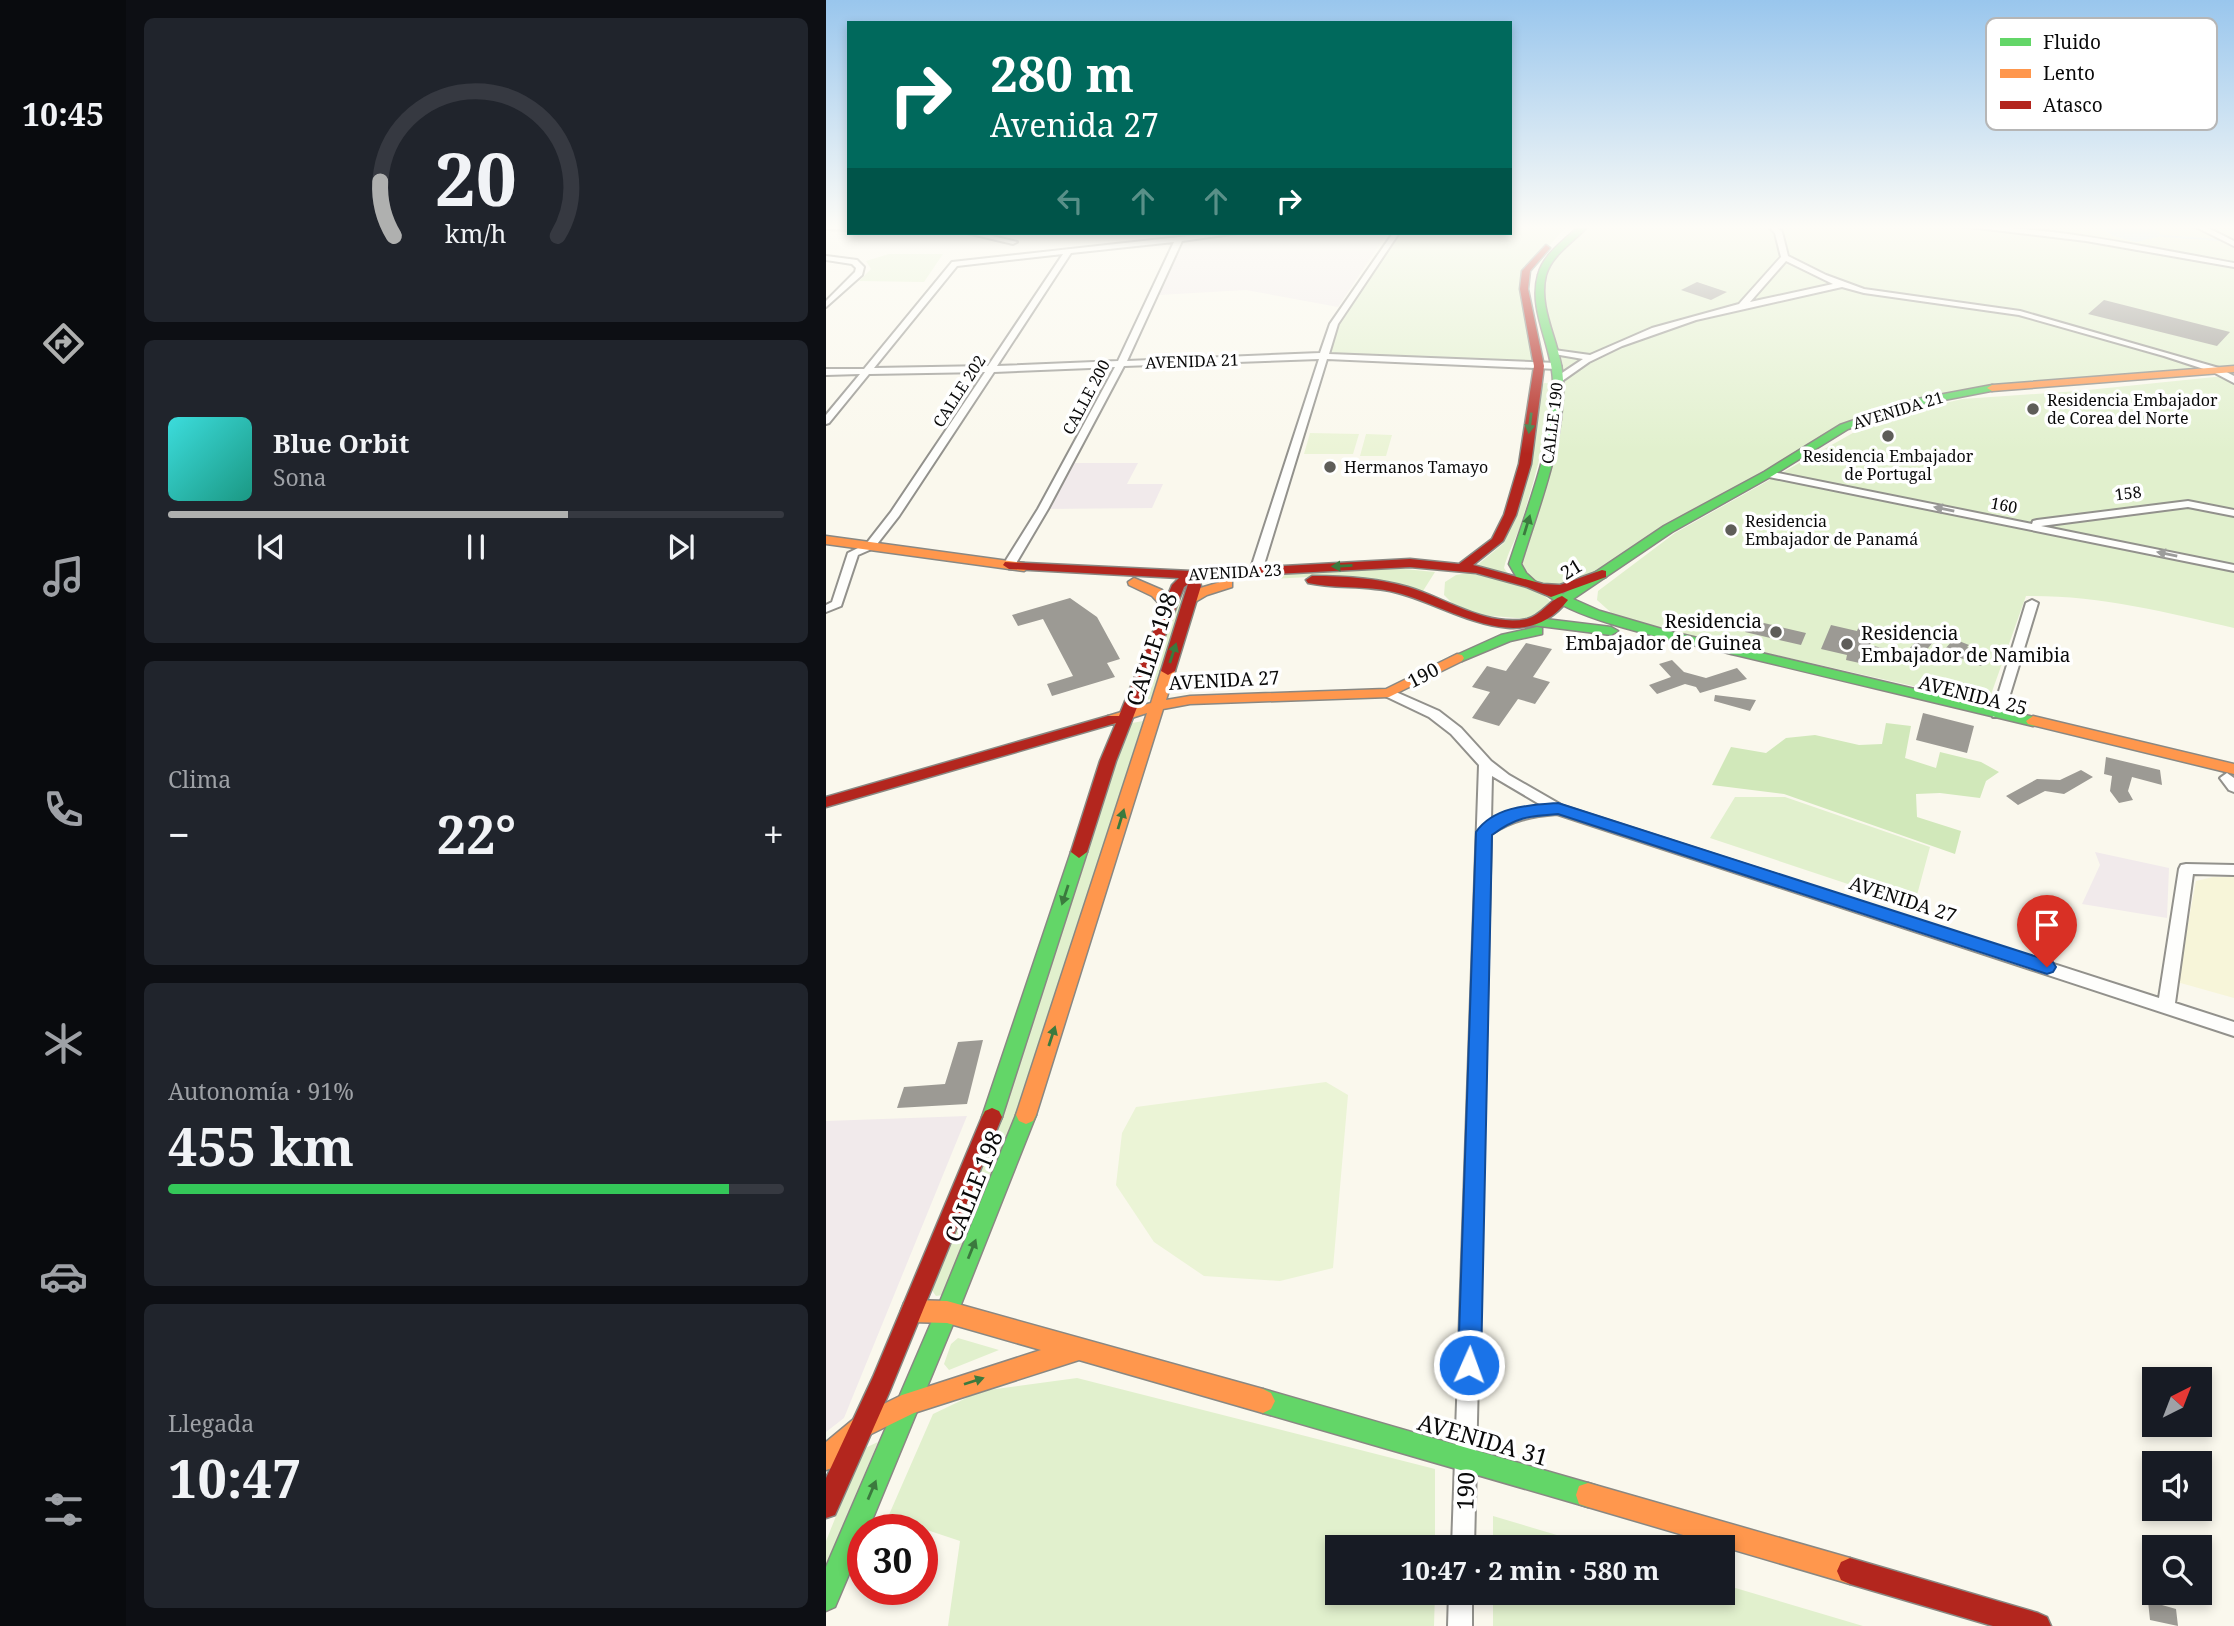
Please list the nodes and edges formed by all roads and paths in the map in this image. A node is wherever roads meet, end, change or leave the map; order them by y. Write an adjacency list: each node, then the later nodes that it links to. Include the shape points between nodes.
1 (923, 302): 19 (street)
2 (1036, 302): 16 (street, CALLE 202)
3 (1150, 302): 13 (street, CALLE 200)
4 (1349, 302): 11 (street, via 1334,324)
5 (1526, 302): 14 (main road, CALLE 190)
6 (1545, 302): 15 (main road, CALLE 190)
7 (1745, 302): 10 (street)
8 (1757, 302): 10 (street)
9 (1937, 302): 18 (street, via 2020,313)
10 (1742, 305): 12 (street)
11 (1322, 356): 13 (street, AVENIDA 21); 14 (street, AVENIDA 21); 33 (street)
12 (1589, 357): 15 (street); 15 (street)
13 (1121, 364): 16 (street, AVENIDA 21); 30 (street, CALLE 200)
14 (1538, 366): 15 (main road); 15 (main road); 28 (main road, CALLE 190, one-way to 28, via 1525,464 1510,515 1497,541)
15 (1558, 366): 36 (main road, CALLE 190, one-way to 15, via 1515,564 1553,439)
16 (993, 369): 19 (street, AVENIDA 21); 27 (street, CALLE 202)
17 (2234, 369): 18 (main road, AVENIDA 21)
18 (2216, 370): 21 (street); 23 (main road, AVENIDA 21, via 1956,392 1857,421)
19 (866, 371): 20 (street, AVENIDA 21); 22 (street)
20 (826, 372)
21 (2234, 380)
22 (826, 421)
23 (1769, 474): 25 (street, 160, one-way to 23); 34 (main road, AVENIDA 21, via 1668,529)
24 (2234, 513): 25 (street, 158, via 2188,504)
25 (2026, 525): 32 (street, 160, one-way to 25)
26 (826, 540): 27 (main road, AVENIDA 23)
27 (870, 546): 30 (main road, AVENIDA 23); 42 (street, CALLE 202, via 853,553 836,604)
28 (1483, 554): 29 (main road, via 1463,560); 31 (main road, CALLE 190)
29 (1410, 563): 31 (main road, AVENIDA 23); 33 (main road, AVENIDA 23, one-way to 33)
30 (1009, 565): 35 (main road, AVENIDA 23); 37 (main road, AVENIDA 23)
31 (1461, 568): 36 (main road, AVENIDA 23); 39 (main road, CALLE 190, via 1438,582)
32 (2234, 568)
33 (1256, 571): 37 (main road, AVENIDA 23)
34 (1602, 575): 36 (main road, via 1561,589); 38 (main road, 21); 44 (main road, via 1590,589 1590,600)
35 (1134, 582): 37 (main road, AVENIDA 23); 41 (main road, via 1157,593)
36 (1536, 586): 38 (main road, AVENIDA 25)
37 (1188, 587): 39 (main road, AVENIDA 23, via 1202,592 1227,584 1364,583 1402,589); 41 (main road, CALLE 198); 49 (main road, CALLE 198, one-way to 37)
38 (1562, 600): 44 (main road, AVENIDA 25); 45 (main road, 21, via 1553,612)
39 (1442, 603): 43 (main road, AVENIDA 23)
40 (2032, 603): 51 (street)
41 (1169, 606): 50 (main road, CALLE 198)
42 (826, 609)
43 (1459, 612): 45 (main road, AVENIDA 25); 47 (main road, via 1471,632 1470,645)
44 (1617, 621): 51 (main road, AVENIDA 25)
45 (1531, 623): 46 (main road, AVENIDA 25); 47 (main road, 21)
46 (1592, 627): 47 (main road, via 1532,631); 53 (main road, AVENIDA 25)
47 (1457, 658): 48 (main road, 190)
48 (1389, 693): 49 (main road, AVENIDA 27, via 1190,700); 52 (street, AVENIDA 27, via 1436,716)
49 (1156, 706): 50 (main road, AVENIDA 27); 61 (main road, CALLE 198, one-way to 49, via 1030,1105)
50 (1125, 714): 54 (main road, AVENIDA 27); 60 (main road, CALLE 198, one-way to 60, via 996,1107)
51 (1998, 714): 53 (main road, AVENIDA 25)
52 (1486, 764): 55 (street, AVENIDA 27); 56 (street, 190)
53 (2232, 779)
54 (826, 802)
55 (1558, 809): 56 (street, AVENIDA 27, via 1521,811); 58 (street, AVENIDA 27)
56 (1484, 832): 67 (street, 190)
57 (2234, 870): 58 (street, via 2186,869)
58 (2166, 1006): 59 (street, AVENIDA 27)
59 (2234, 1029)
60 (912, 1311): 61 (main road, AVENIDA 31); 63 (main road, CALLE 198)
61 (947, 1312): 62 (main road, AVENIDA 31); 64 (main road, CALLE 198)
62 (1081, 1348): 64 (main road, one-way to 62); 67 (main road, AVENIDA 31)
63 (881, 1385): 64 (main road); 65 (main road, CALLE 198)
64 (910, 1403): 65 (main road); 70 (main road, CALLE 198, one-way to 64)
65 (863, 1426): 66 (main road); 68 (main road, CALLE 198)
66 (826, 1458)
67 (1466, 1458): 69 (street, 190); 73 (main road, AVENIDA 31)
68 (826, 1506)
69 (1463, 1535)
70 (826, 1598)
71 (1461, 1605): 72 (street)
72 (1460, 1626)
73 (2038, 1626)

